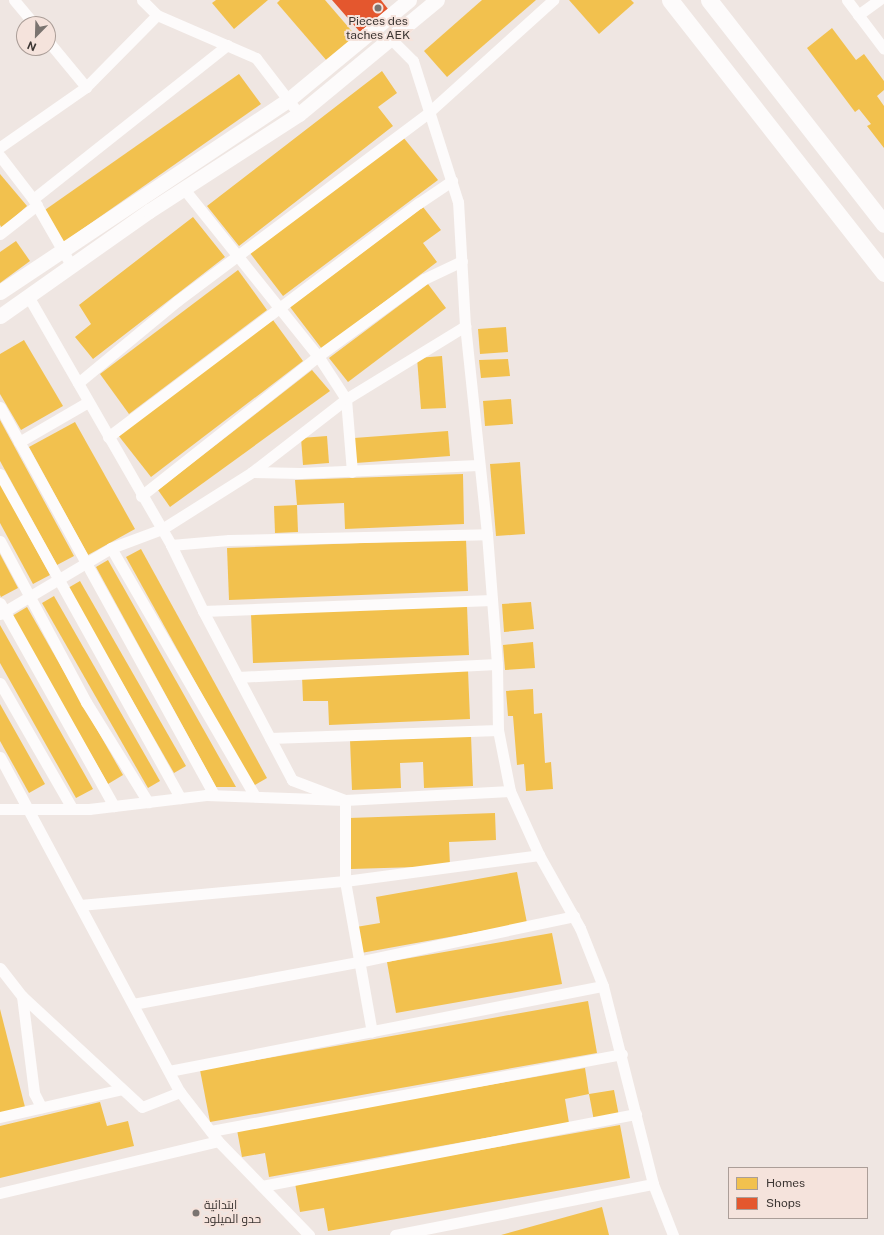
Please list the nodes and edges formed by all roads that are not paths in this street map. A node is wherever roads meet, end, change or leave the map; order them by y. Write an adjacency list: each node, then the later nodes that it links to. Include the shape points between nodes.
1 (14, 0): 12 (street)
2 (142, 0): 10 (street)
3 (437, 0): 13 (main road)
4 (553, 0): 20 (street)
5 (670, 0): 33 (main road)
6 (709, 0): 27 (main road)
7 (847, 0): 11 (street)
8 (879, 0): 11 (street)
9 (403, 2): 13 (street); 19 (main road)
10 (156, 15): 15 (street); 18 (street)
11 (858, 15): 16 (street)
12 (27, 16)
13 (414, 19): 14 (main road)
14 (390, 38): 20 (street, via 413,61); 21 (main road)
15 (227, 45): 19 (street, via 256,58); 26 (street)
16 (884, 49)
17 (56, 51): 18 (street)
18 (86, 87): 22 (street)
19 (288, 100): 21 (street); 29 (main road)
20 (428, 113): 24 (street); 30 (street)
21 (299, 114): 25 (main road)
22 (0, 147)
23 (0, 156): 26 (street)
24 (452, 182): 31 (street, via 458,202); 36 (street, via 419,203)
25 (184, 189): 30 (street); 32 (main road)
26 (35, 202): 28 (street); 29 (street)
27 (884, 224)
28 (0, 234)
29 (62, 249): 32 (street); 34 (main road)
30 (237, 255): 36 (street); 40 (street)
31 (462, 261): 38 (street); 39 (street, via 424,279)
32 (71, 266): 35 (main road)
33 (884, 273)
34 (0, 292)
35 (28, 296): 37 (main road); 40 (street)
36 (279, 308): 39 (street); 44 (street)
37 (0, 316)
38 (464, 326): 41 (street); 46 (street)
39 (318, 356): 41 (street); 50 (street)
40 (78, 383): 42 (street)
41 (346, 399): 47 (street); 48 (street)
42 (88, 402): 44 (street); 45 (street)
43 (0, 407): 45 (street)
44 (108, 437): 50 (street)
45 (19, 442): 56 (street)
46 (478, 465): 48 (street); 52 (street)
47 (252, 472): 48 (street); 51 (street)
48 (352, 472)
49 (0, 474): 57 (street)
50 (141, 496): 51 (street)
51 (162, 529): 54 (street); 55 (street)
52 (487, 534): 54 (street, via 229,540); 59 (street)
53 (0, 541): 58 (street)
54 (171, 545): 61 (street)
55 (111, 548): 56 (street); 70 (street)
56 (86, 563): 57 (street); 69 (street)
57 (58, 579): 58 (street); 71 (street)
58 (30, 596): 60 (street); 73 (street, via 86,702)
59 (492, 600): 61 (street); 62 (street)
60 (1, 610): 74 (street)
61 (203, 611): 63 (street)
62 (497, 664): 63 (street); 65 (street)
63 (238, 677): 66 (street)
64 (0, 683): 76 (street)
65 (498, 730): 66 (street); 68 (street)
66 (270, 738): 72 (street, via 292,780)
67 (0, 757): 75 (street)
68 (510, 791): 72 (street); 78 (street)
69 (214, 795): 70 (street); 71 (street)
70 (255, 796): 72 (street)
71 (180, 798): 73 (street)
72 (345, 800): 79 (street)
73 (148, 802): 74 (street)
74 (114, 806): 76 (street)
75 (27, 807): 76 (street); 77 (street); 80 (street)
76 (72, 808)
77 (0, 809)
78 (539, 855): 79 (street); 81 (street)
79 (345, 881): 80 (street); 82 (street)
80 (80, 905): 86 (street)
81 (574, 916): 82 (street); 84 (street)
82 (358, 962): 86 (street); 87 (street)
83 (0, 968): 85 (street)
84 (603, 986): 87 (street); 88 (street)
85 (22, 996): 90 (street); 92 (street, via 34,1093)
86 (133, 1004): 89 (street)
87 (372, 1032): 89 (street)
88 (622, 1054): 93 (street); 95 (street)
89 (168, 1071): 91 (street)
90 (122, 1089): 91 (street, via 142,1107); 92 (street)
91 (180, 1092): 95 (street)
92 (41, 1107): 94 (street)
93 (636, 1114): 97 (street); 98 (street)
94 (0, 1117)
95 (211, 1131): 96 (street)
96 (218, 1141): 98 (street); 99 (street)
97 (653, 1184): 101 (street); 102 (street)
98 (262, 1186): 100 (street)
99 (0, 1193)
100 (309, 1235)
101 (395, 1235)
102 (673, 1235)

